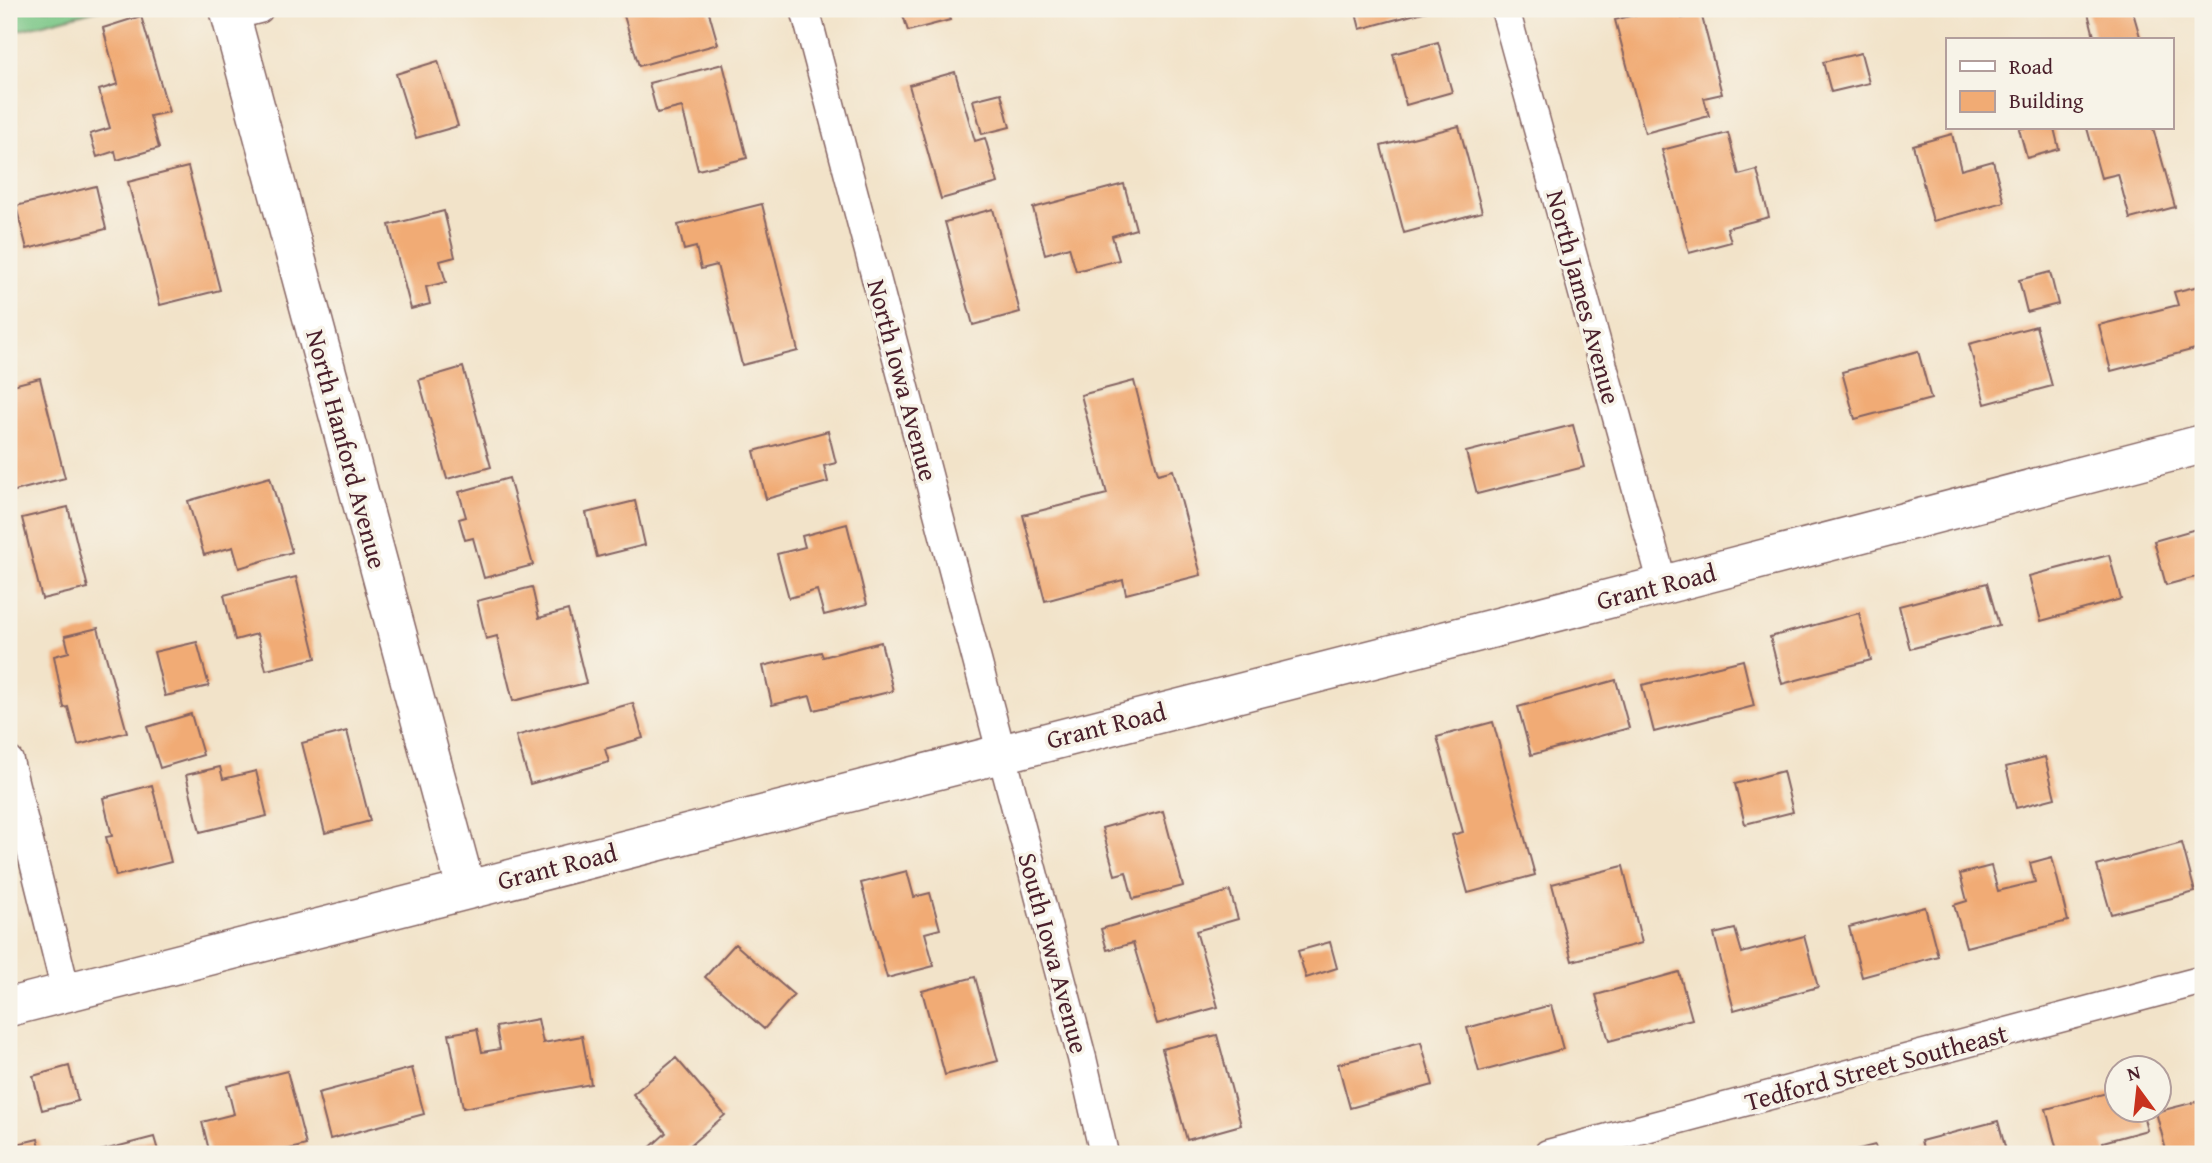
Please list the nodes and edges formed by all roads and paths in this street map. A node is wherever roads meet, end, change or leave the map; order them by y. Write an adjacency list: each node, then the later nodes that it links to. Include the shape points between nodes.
1 (805, 9): 6 (street, North Iowa Avenue)
2 (1505, 9): 5 (street, North James Avenue)
3 (239, 11): 8 (main road, North Hanford Avenue)
4 (2203, 444): 5 (main road, Grant Road)
5 (1663, 584): 6 (main road, Grant Road)
6 (1001, 752): 8 (main road, Grant Road); 12 (street, South Iowa Avenue)
7 (9, 761): 10 (street)
8 (466, 889): 10 (main road, Grant Road)
9 (2203, 980): 13 (street, Tedford Street Southeast)
10 (66, 992): 11 (main road, Grant Road)
11 (9, 1007)
12 (1104, 1154)
13 (1548, 1154)

